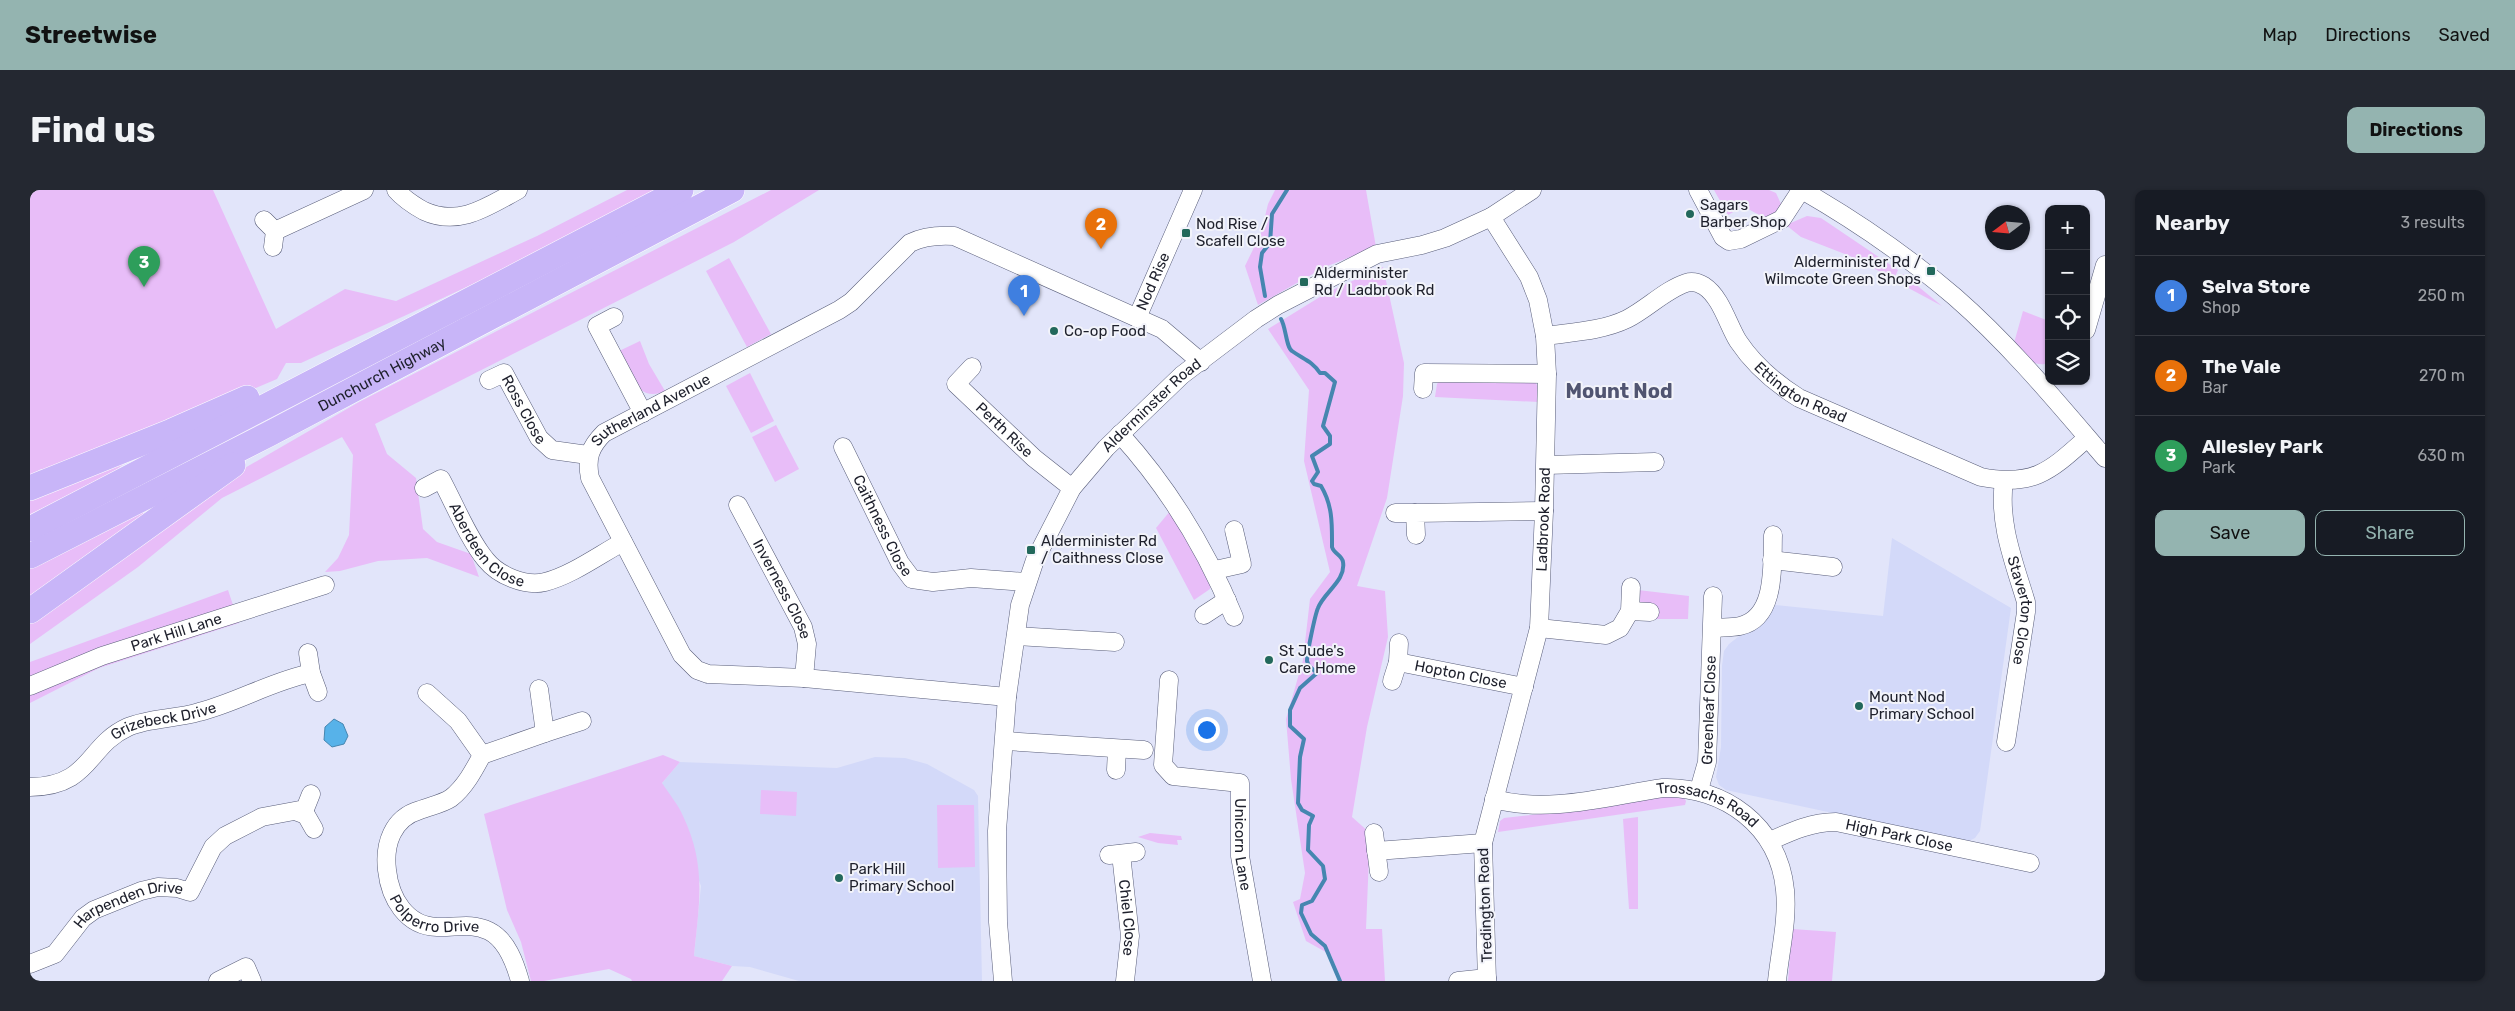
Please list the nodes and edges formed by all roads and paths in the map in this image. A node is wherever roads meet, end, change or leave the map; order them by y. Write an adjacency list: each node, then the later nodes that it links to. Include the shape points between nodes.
1 (364, 190): 11 (street)
2 (396, 190): 3 (street, via 416,207 447,218 476,212)
3 (518, 190)
4 (681, 190): 17 (highway, Dunchurch Highway)
5 (732, 190): 25 (highway, Dunchurch Highway)
6 (1193, 190): 15 (street, Nod Rise)
7 (1532, 190): 10 (street, Alderminster Road)
8 (1698, 190): 9 (street, via 1723,237 1729,241 1741,239 1782,219)
9 (1801, 190): 21 (street, via 1880,239 1924,271)
10 (1491, 217): 16 (street, Ladbrook Road, via 1529,277 1538,300); 18 (street, Alderminster Road, via 1422,246 1377,254 1278,305)
11 (270, 233)
12 (2105, 265): 13 (street)
13 (2090, 316)
14 (614, 317): 24 (street, via 597,326)
15 (1137, 318): 18 (street, Sutherland Avenue, via 1162,329); 24 (street, Sutherland Avenue, via 954,236 920,238 901,250 839,310)
16 (1545, 336): 20 (street, Ladbrook Road); 33 (street, Ettington Road, via 1601,329 1628,319 1681,285 1696,282 1712,294 1738,341 1777,384 1799,398 1957,468 1982,478)
17 (387, 343): 34 (highway, via 364,347 172,432); 41 (highway, Dunchurch Highway)
18 (1201, 362): 26 (street, Alderminster Road, via 1182,375)
19 (972, 367): 36 (street, Perth Rise, via 956,384 1034,458)
20 (1547, 374): 23 (street, via 1424,373); 32 (street, Ladbrook Road)
21 (2044, 378): 27 (street)
22 (489, 380): 29 (street, Ross Close, via 504,373 540,438 552,450)
23 (1423, 389)
24 (643, 413): 29 (street, Sutherland Avenue, via 604,433)
25 (268, 434): 46 (highway, Dunchurch Highway); 55 (highway, via 244,458)
26 (1120, 434): 36 (street, Alderminster Road); 49 (street, via 1155,475)
27 (2087, 438): 30 (street); 33 (street, Ettington Road, via 2054,467 2039,475)
28 (843, 447): 50 (street, Caithness Close, via 900,563 912,579 933,582 971,578)
29 (588, 455): 45 (street, Sutherland Avenue, via 590,478)
30 (2105, 458)
31 (1655, 462): 32 (street)
32 (1546, 464): 38 (street, Ladbrook Road)
33 (2004, 481): 80 (street, Staverton Close, via 2002,518 2026,602)
34 (30, 488)
35 (424, 488): 45 (street, Aberdeen Close, via 442,479 485,559 520,581 544,582 558,577)
36 (1072, 488): 50 (street, Alderminster Road)
37 (738, 505): 68 (street, Inverness Close, via 803,627 807,644)
38 (1544, 510): 40 (street); 60 (street, Ladbrook Road)
39 (1395, 513): 40 (street)
40 (1415, 513): 43 (street)
41 (30, 529)
42 (1234, 530): 49 (street, via 1242,564)
43 (1416, 535)
44 (1773, 535): 47 (street)
45 (623, 542): 68 (street, Sutherland Avenue, via 682,654 697,670 708,674)
46 (30, 556)
47 (1772, 560): 48 (street); 61 (street, via 1772,586 1760,613 1742,626)
48 (1833, 567)
49 (1215, 570): 54 (street)
50 (1026, 582): 62 (street, Alderminster Road)
51 (325, 585): 71 (street, Park Hill Lane, via 102,656)
52 (1632, 587): 56 (street)
53 (1713, 596): 61 (street, Greenleaf Close)
54 (1228, 600): 58 (street); 59 (street)
55 (30, 611)
56 (1630, 611): 57 (street); 60 (street, via 1620,628 1606,634)
57 (1650, 612)
58 (1204, 615)
59 (1234, 617)
60 (1538, 628): 72 (street, Ladbrook Road)
61 (1713, 628): 86 (street, Greenleaf Close, via 1708,762)
62 (1016, 636): 63 (street, via 1093,635); 76 (street, Alderminster Road)
63 (1115, 642)
64 (1399, 643): 66 (street, Hopton Close)
65 (308, 653): 67 (street)
66 (1398, 662): 70 (street, Hopton Close); 72 (street, Hopton Close)
67 (311, 673): 74 (street); 85 (street, Grizebeck Drive, via 274,682 199,712 128,727 107,743 83,770 54,784)
68 (804, 678): 76 (street, Sutherland Avenue)
69 (1169, 680): 105 (street, Unicorn Lane, via 1163,765 1173,776 1240,782 1240,856)
70 (1392, 681)
71 (30, 686)
72 (1524, 687): 88 (street, Ladbrook Road)
73 (539, 689): 78 (street)
74 (318, 692)
75 (427, 693): 83 (street, via 458,721)
76 (1007, 697): 79 (street, Alderminster Road)
77 (582, 721): 78 (street)
78 (545, 732): 83 (street)
79 (1005, 741): 81 (street); 103 (street, Alderminster Road, via 996,874)
80 (2006, 742)
81 (1117, 749): 82 (street); 84 (street)
82 (1144, 750)
83 (482, 755): 102 (street, Polperro Drive, via 464,785 451,798 408,815 392,830 386,859 389,886 398,905 416,921 438,927 467,925 491,931 510,953)
84 (1116, 770)
85 (30, 787)
86 (1699, 790): 88 (street, Trossachs Road, via 1663,788 1542,806 1516,805); 93 (street, Trossachs Road, via 1731,804)
87 (310, 794): 89 (street, via 304,809)
88 (1494, 798): 92 (street, Ladbrook Road)
89 (298, 812): 90 (street, via 306,815); 98 (street, Harpenden Drive, via 262,817 225,836 213,847 190,892 158,887 94,910 82,918 55,954)
90 (314, 829)
91 (1374, 833): 94 (street)
92 (1484, 836): 94 (street); 99 (street, Tredington Road)
93 (1770, 841): 96 (street, High Park Close, via 1799,828 1820,822 1836,822); 107 (street, Trossachs Road, via 1777,854 1786,909)
94 (1376, 851): 97 (street)
95 (1122, 853): 104 (street, Chiel Close, via 1130,936)
96 (2030, 864)
97 (1379, 872)
98 (30, 964)
99 (1487, 980): 106 (street)
100 (218, 981): 101 (street, via 246,967)
101 (252, 981)
102 (520, 981)
103 (1003, 981)
104 (1125, 981)
105 (1262, 981)
106 (1458, 981)
107 (1777, 981)

